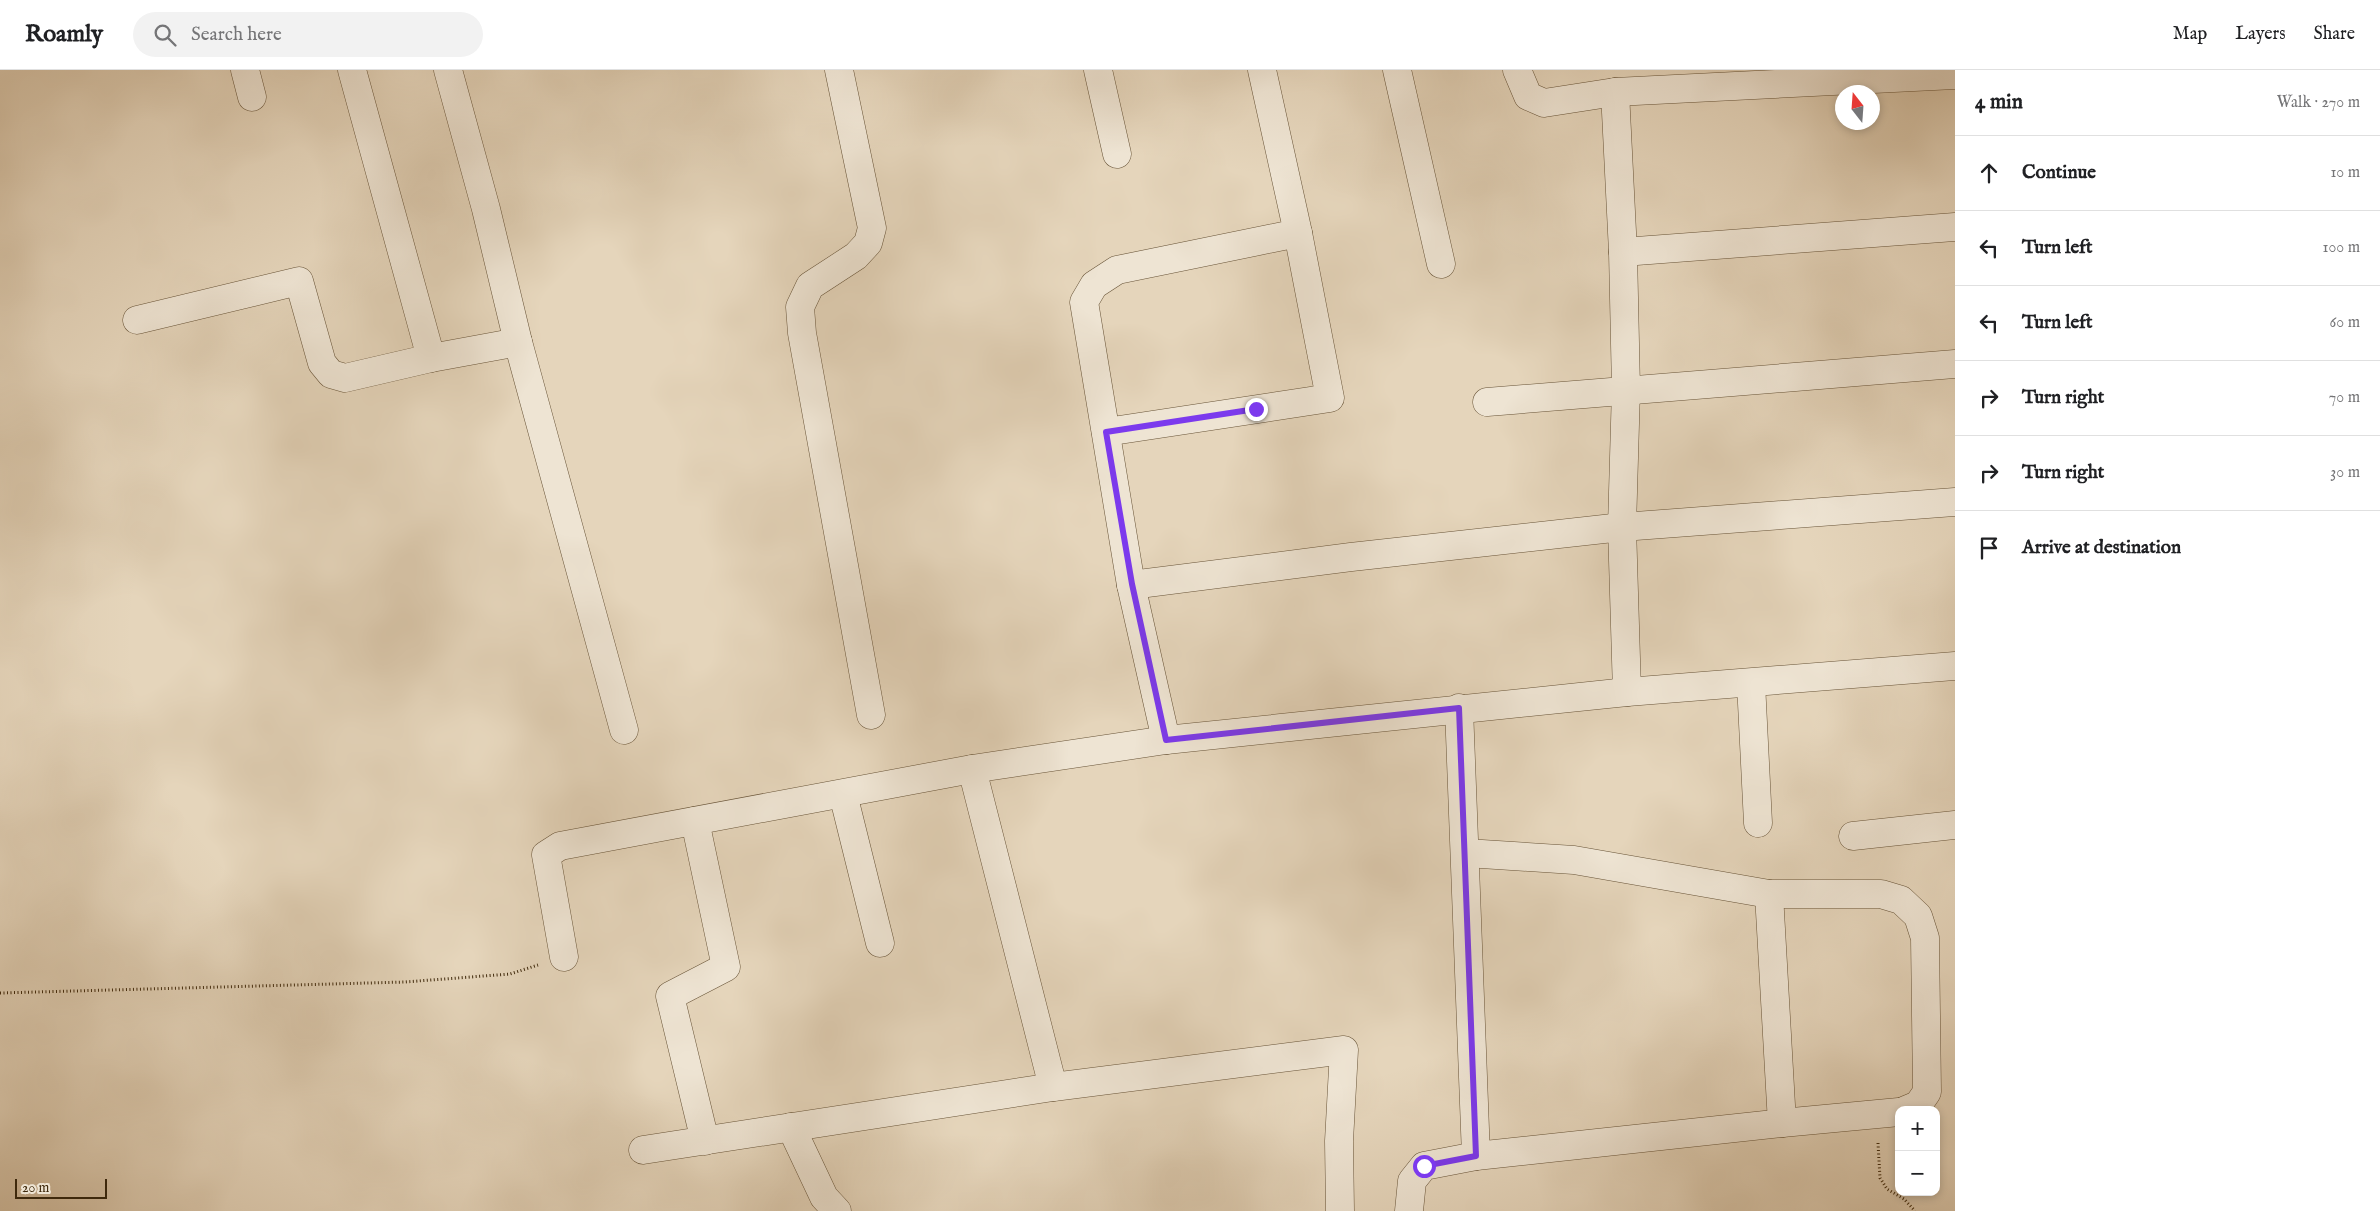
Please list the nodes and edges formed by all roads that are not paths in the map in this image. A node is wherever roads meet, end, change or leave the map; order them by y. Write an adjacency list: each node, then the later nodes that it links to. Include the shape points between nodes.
1 (244, 70): 11 (street)
2 (352, 70): 19 (street)
3 (448, 70): 18 (street)
4 (839, 70): 31 (street, via 872,228 868,244 856,256 810,286 800,307)
5 (1098, 70): 12 (street)
6 (1262, 70): 14 (street)
7 (1397, 70): 16 (street)
8 (1517, 70): 10 (street, via 1528,96 1544,103)
9 (1955, 75): 10 (street)
10 (1615, 92): 15 (street)
11 (252, 97)
12 (1117, 154)
13 (1955, 227): 15 (street)
14 (1298, 233): 23 (street, via 1117,270 1094,286 1084,302); 23 (street, via 1330,398)
15 (1623, 252): 21 (street)
16 (1441, 264)
17 (137, 320): 19 (street, via 299,281 315,346 331,374 345,378)
18 (518, 342): 19 (street); 32 (street)
19 (431, 358)
20 (1955, 364): 21 (street)
21 (1626, 390): 22 (street); 25 (street)
22 (1486, 402)
23 (1106, 432): 26 (street)
24 (1955, 502): 25 (street)
25 (1622, 527): 26 (street); 29 (street)
26 (1132, 584): 33 (street)
27 (1955, 666): 28 (street)
28 (1752, 682): 29 (street); 37 (street)
29 (1627, 692): 30 (street)
30 (1459, 708): 33 (street); 40 (street)
31 (871, 715)
32 (624, 730)
33 (1166, 740): 34 (street)
34 (972, 769): 35 (street); 44 (street)
35 (843, 794): 36 (street); 42 (street)
36 (694, 821): 43 (street, via 560,846 546,855); 49 (street, via 726,967 670,996)
37 (1758, 823)
38 (1955, 825): 39 (street)
39 (1854, 836)
40 (1466, 853): 41 (street, via 1574,860); 51 (street)
41 (1770, 894): 45 (street, via 1881,894 1901,900 1918,916 1924,938 1927,1092); 47 (street)
42 (880, 943)
43 (564, 957)
44 (1053, 1087): 48 (street); 53 (street, via 1344,1050 1339,1141)
45 (1916, 1106)
46 (1888, 1113): 47 (street)
47 (1782, 1123): 51 (street)
48 (791, 1127): 49 (street); 52 (street, via 824,1197)
49 (705, 1141): 50 (street)
50 (643, 1150)
51 (1476, 1156): 54 (street, via 1424,1166 1412,1181)
52 (837, 1211)
53 (1340, 1211)
54 (1409, 1211)

